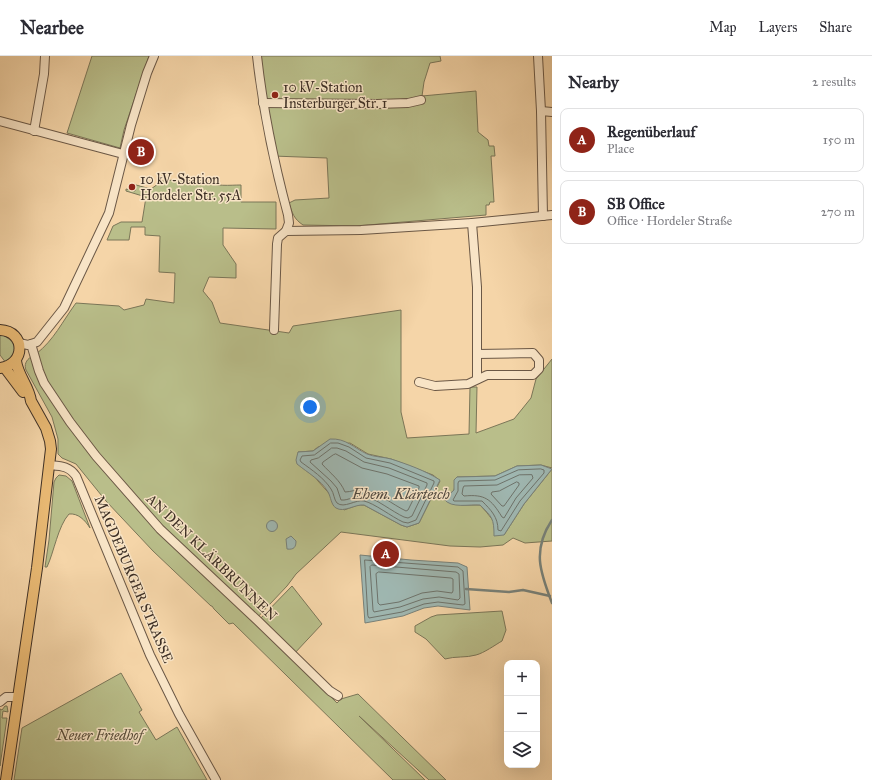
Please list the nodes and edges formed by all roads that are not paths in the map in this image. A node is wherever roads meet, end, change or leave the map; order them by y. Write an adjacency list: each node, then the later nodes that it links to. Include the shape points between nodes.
1 (44, 56): 10 (street, via 44,74)
2 (154, 56): 11 (street)
3 (256, 56): 6 (street)
4 (538, 56): 7 (street)
5 (421, 100): 6 (street, via 377,104)
6 (263, 103): 16 (street, via 288,215)
7 (541, 112): 8 (street); 12 (street)
8 (552, 112)
9 (0, 122): 10 (street)
10 (34, 131): 11 (street)
11 (123, 154): 20 (street, via 109,213 64,308 37,342)
12 (543, 160): 13 (street); 14 (street)
13 (552, 161)
14 (548, 215): 15 (street)
15 (472, 223): 16 (street, via 361,230); 21 (street, via 477,288)
16 (286, 231): 18 (street, via 278,238 277,244)
17 (1, 329): 19 (main road, via 13,335)
18 (274, 330)
19 (19, 343): 20 (street); 22 (main road)
20 (31, 344): 28 (street, AN DEN KLÄRBRUNNEN, via 44,383 96,456 160,529)
21 (477, 354): 24 (street); 24 (street, via 533,353 539,360 539,369 533,375 487,375)
22 (16, 361): 23 (main road); 26 (main road)
23 (2, 368): 26 (main road)
24 (477, 379): 25 (street, via 468,384 435,386)
25 (419, 382)
26 (31, 401): 27 (main road, via 48,434 51,449)
27 (50, 465): 29 (main road); 32 (street, MAGDEBURGER STRASSE, via 66,467 76,476 150,655 182,720)
28 (338, 696)
29 (18, 697): 30 (street, via 6,697); 31 (main road)
30 (0, 702)
31 (6, 780)
32 (216, 780)

